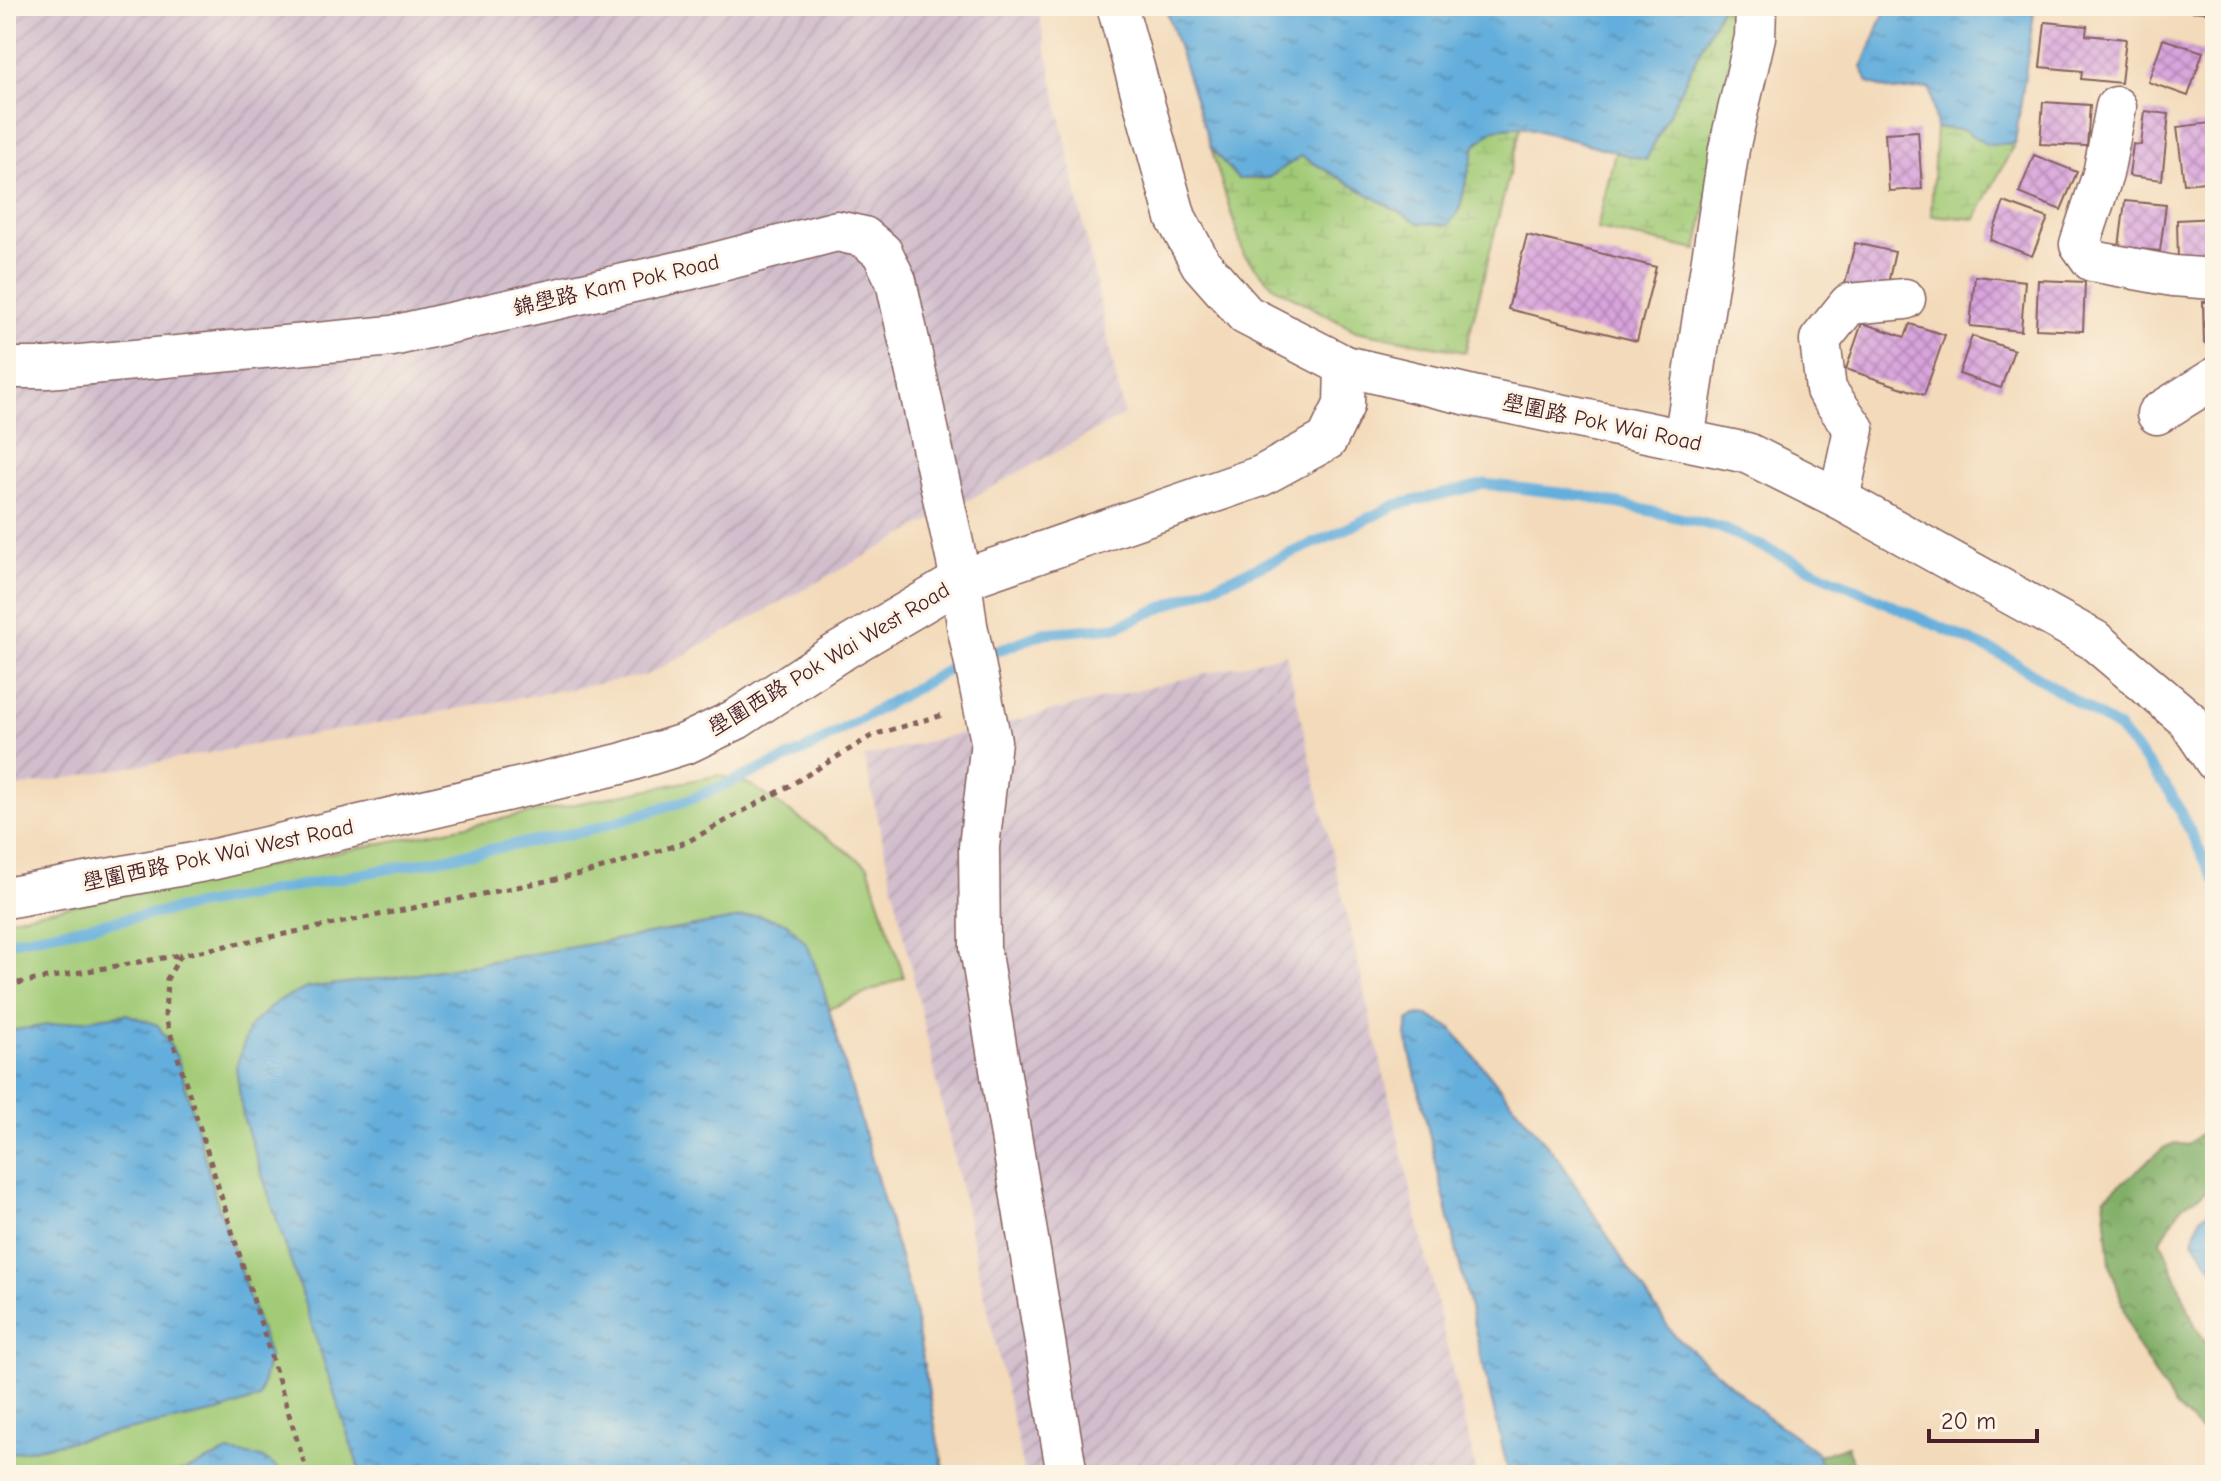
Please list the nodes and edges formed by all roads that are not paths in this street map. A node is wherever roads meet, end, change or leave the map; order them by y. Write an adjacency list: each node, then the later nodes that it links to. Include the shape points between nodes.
1 (1117, 6): 6 (street, 壆圍路 Pok Wai Road, via 1176,218 1201,264 1246,315)
2 (1754, 6): 10 (street, via 1755,37 1729,149)
3 (2116, 107): 4 (street, via 2103,174 2080,244 2092,261)
4 (2215, 279)
5 (1905, 299): 11 (street, via 1849,304 1820,340 1826,390 1854,429)
6 (1345, 366): 10 (street, 壆圍路 Pok Wai Road); 12 (street, 壆圍西路 Pok Wai West Road, via 1344,405 1327,440 1275,469)
7 (6, 368): 12 (street, 錦壆路 Kam Pok Road, via 392,336 837,231 864,237 882,252 896,281)
8 (2215, 378): 9 (street)
9 (2157, 414)
10 (1684, 440): 11 (street, 壆圍路 Pok Wai Road, via 1747,453)
11 (1839, 499): 13 (street, 壆圍路 Pok Wai Road, via 2094,640 2187,719)
12 (961, 580): 14 (street, 壆圍西路 Pok Wai West Road, via 737,719 687,743 620,764 215,859); 15 (street, 錦壆路 Kam Pok Road, via 991,741 979,847 980,948)
13 (2215, 761)
14 (6, 898)
15 (1067, 1475)

